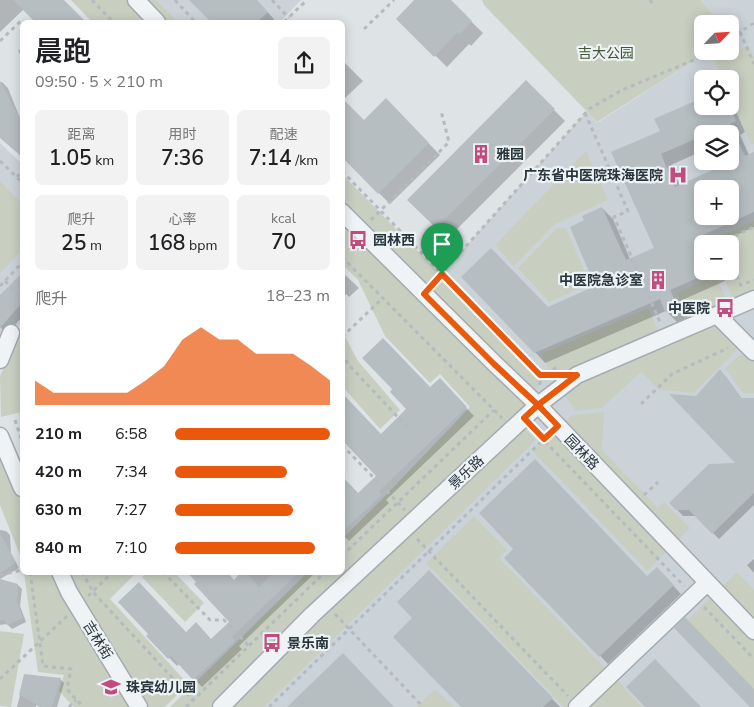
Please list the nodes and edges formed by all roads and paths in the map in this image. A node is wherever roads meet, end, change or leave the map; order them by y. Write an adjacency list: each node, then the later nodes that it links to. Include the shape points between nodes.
1 (92, 0): 8 (path)
2 (136, 0): 9 (street)
3 (175, 0): 10 (path)
4 (272, 0): 7 (path)
5 (307, 0): 7 (path)
6 (394, 0): 14 (path)
7 (289, 18): 11 (path)
8 (111, 20)
9 (155, 20)
10 (193, 20)
11 (286, 20)
12 (754, 22): 15 (path)
13 (20, 23): 16 (path)
14 (364, 29)
15 (740, 32): 18 (path)
16 (0, 41)
17 (694, 60): 20 (path, via 622,90)
18 (754, 64)
19 (442, 110): 26 (path, via 449,142)
20 (585, 113): 33 (path); 44 (path, via 628,211 614,217)
21 (0, 161): 24 (path)
22 (20, 173): 24 (path)
23 (345, 174): 26 (path)
24 (17, 177): 25 (path)
25 (20, 180)
26 (381, 210): 29 (path); 33 (path)
27 (345, 215): 29 (street, 园林路)
28 (754, 227): 30 (path)
29 (361, 230): 37 (street, 园林路)
30 (737, 235)
31 (345, 260): 39 (path)
32 (20, 265): 35 (path)
33 (442, 274): 37 (path); 48 (path, via 540,375)
34 (739, 278): 40 (path)
35 (5, 281): 36 (path); 38 (path)
36 (0, 286)
37 (424, 294): 50 (street, 园林路)
38 (20, 296)
39 (383, 298): 43 (path); 51 (path)
40 (751, 300): 41 (street, 景乐路)
41 (717, 314): 44 (street, 景乐路); 45 (street)
42 (11, 331): 47 (street)
43 (345, 334)
44 (667, 336): 48 (street, 景乐路)
45 (749, 347): 49 (path, via 672,374)
46 (345, 358): 55 (path)
47 (0, 360)
48 (577, 375): 50 (street, 景乐路)
49 (641, 404)
50 (538, 405): 53 (street, 景乐路); 54 (street, 园林路)
51 (494, 410): 53 (path); 61 (path)
52 (15, 420): 57 (path)
53 (518, 423): 58 (path); 62 (street, 景乐路)
54 (558, 426): 58 (path); 73 (street, 园林路)
55 (409, 429)
56 (0, 436): 60 (street)
57 (20, 437)
58 (544, 439): 63 (path); 75 (path)
59 (345, 448): 61 (path)
60 (20, 483)
61 (398, 502): 62 (path); 64 (path)
62 (410, 524): 63 (path); 76 (street, 景乐路)
63 (428, 551): 78 (path); 93 (path)
64 (345, 553)
65 (20, 570): 66 (path)
66 (0, 575)
67 (30, 575): 80 (path)
68 (61, 575): 77 (street, 吉林街)
69 (84, 575): 74 (path)
70 (110, 575): 74 (path)
71 (166, 575): 81 (path, via 210,620 224,620)
72 (322, 575): 81 (path)
73 (707, 583): 75 (street); 79 (street, 园林路)
74 (93, 592): 77 (path); 85 (path)
75 (693, 596): 82 (path); 93 (street)
76 (325, 602): 78 (path); 90 (street, 景乐路)
77 (78, 606): 80 (path); 88 (street, 吉林街)
78 (349, 628): 91 (path); 92 (path)
79 (754, 631)
80 (39, 642): 83 (path); 84 (path, via 43,666 71,670 67,689)
81 (249, 646): 85 (path)
82 (754, 659)
83 (0, 679)
84 (76, 700): 86 (path); 87 (path)
85 (193, 700): 89 (path)
86 (69, 707)
87 (83, 707)
88 (139, 707)
89 (186, 707)
90 (221, 707)
91 (270, 707)
92 (423, 707)
93 (577, 707)

